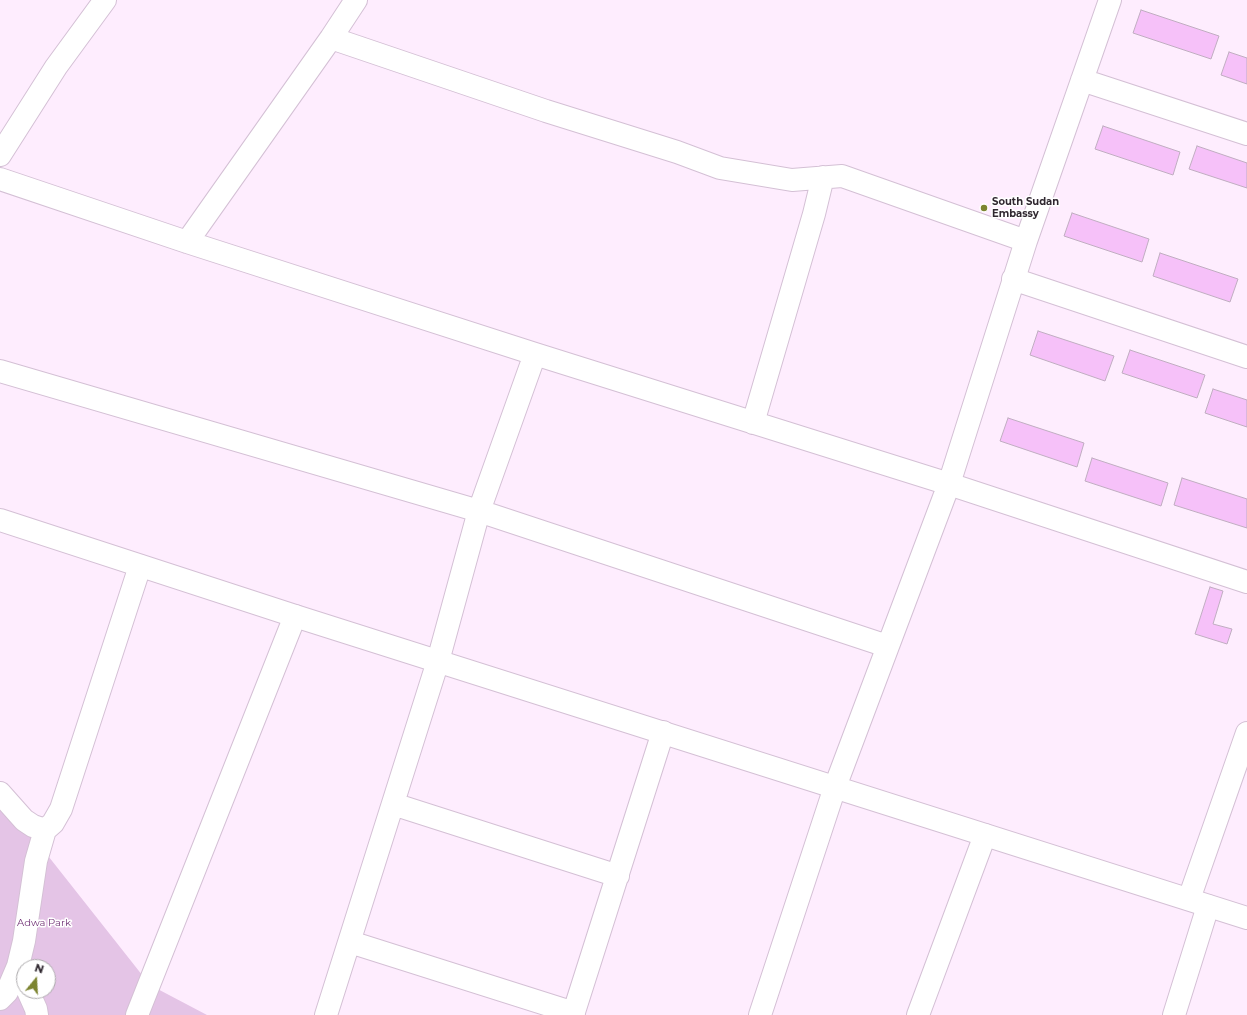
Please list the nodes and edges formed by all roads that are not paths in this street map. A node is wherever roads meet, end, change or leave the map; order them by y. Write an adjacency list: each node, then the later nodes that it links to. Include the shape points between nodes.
1 (104, 0): 7 (street, via 56,67)
2 (356, 0): 4 (street)
3 (1110, 0): 5 (street)
4 (331, 38): 8 (street, via 720,168 792,180); 11 (street)
5 (1082, 80): 6 (street); 10 (street)
6 (1247, 134)
7 (0, 155)
8 (823, 177): 10 (street, via 842,176); 16 (street)
9 (0, 179): 11 (street)
10 (1026, 241): 12 (street)
11 (187, 242): 13 (street)
12 (1013, 279): 14 (street); 17 (street)
13 (535, 354): 16 (street); 18 (street)
14 (1247, 357)
15 (0, 370): 18 (street)
16 (753, 423): 17 (street)
17 (949, 484): 21 (street); 23 (street)
18 (480, 511): 23 (street); 24 (street)
19 (0, 520): 20 (street)
20 (140, 566): 22 (street); 30 (street, via 61,809 53,823)
21 (1247, 582)
22 (295, 616): 24 (street); 42 (street)
23 (888, 646): 27 (street)
24 (438, 661): 25 (street); 29 (street)
25 (663, 732): 27 (street); 32 (street)
26 (1247, 733): 33 (street)
27 (835, 787): 31 (street); 44 (street)
28 (0, 793): 30 (street, via 24,820)
29 (393, 804): 32 (street); 35 (street)
30 (45, 830): 36 (street, via 36,861)
31 (985, 835): 33 (street); 45 (street)
32 (618, 876): 40 (street)
33 (1199, 902): 34 (street); 46 (street)
34 (1247, 918)
35 (350, 942): 40 (street); 43 (street)
36 (22, 959)
37 (16, 980): 38 (street)
38 (0, 999)
39 (32, 999): 41 (street)
40 (573, 1014)
41 (37, 1015)
42 (137, 1015)
43 (326, 1015)
44 (760, 1015)
45 (918, 1015)
46 (1174, 1015)

